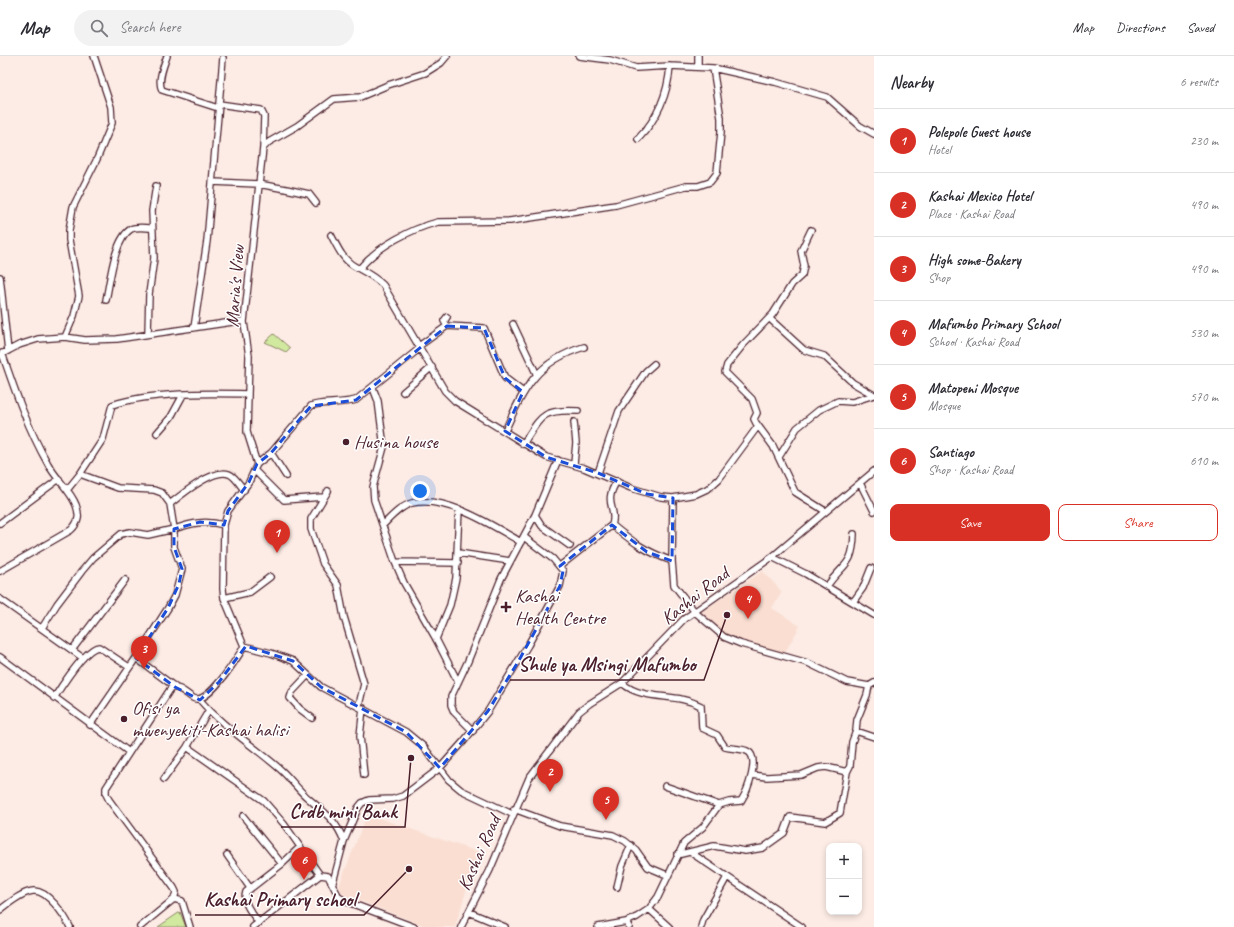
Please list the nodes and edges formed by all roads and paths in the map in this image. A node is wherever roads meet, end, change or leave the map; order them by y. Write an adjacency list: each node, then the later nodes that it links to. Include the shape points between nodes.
1 (94, 56): 31 (street, via 111,107 112,123 73,207 69,240 79,296)
2 (167, 56): 10 (street, via 161,77 162,90)
3 (447, 56): 13 (street, via 425,73 360,97 334,99 297,126 268,142)
4 (579, 56): 7 (street, via 610,60 636,68)
5 (698, 56): 8 (street)
6 (224, 58): 10 (street)
7 (670, 66): 8 (street); 12 (street, via 666,95 647,129)
8 (698, 67): 9 (street)
9 (713, 68): 11 (street, via 827,97 860,126); 21 (street, via 721,132 717,173 710,182 616,205 510,221 434,223 394,242)
10 (219, 106): 13 (street, Maria's View, via 261,110 264,116); 14 (street)
11 (874, 134)
12 (638, 139)
13 (263, 148): 15 (street, Maria's View)
14 (213, 182): 15 (street); 29 (street)
15 (258, 184): 17 (street, via 309,194); 26 (street, Maria's View)
16 (156, 186): 18 (street)
17 (316, 203)
18 (152, 228): 23 (street, via 136,227 122,238 117,249); 30 (street, via 154,258 149,294)
19 (811, 230): 25 (street, via 801,251 804,266 802,274)
20 (331, 235): 21 (street, via 344,258)
21 (360, 268): 32 (street, via 383,285)
22 (0, 277): 34 (street)
23 (106, 300)
24 (447, 317): 28 (street, via 444,321)
25 (769, 318): 45 (street, via 743,344 725,370 726,375 752,399 757,413 754,419); 50 (street, via 804,350 824,356 853,383 874,395 852,402 838,401 819,410 797,428)
26 (244, 322): 29 (street); 41 (street, Maria's View, via 249,356)
27 (513, 324): 37 (street)
28 (447, 326): 32 (street); 40 (street, via 484,328 505,378)
29 (194, 328): 30 (street)
30 (148, 334): 31 (street, via 100,340)
31 (65, 337): 34 (street, via 38,339)
32 (419, 347): 36 (street); 38 (street)
33 (584, 347): 37 (street, via 561,355)
34 (4, 353): 59 (street, via 32,432 49,466)
35 (654, 364): 56 (street, via 646,371 619,412)
36 (432, 367): 39 (street); 46 (street, via 445,391 455,401)
37 (536, 374): 40 (street)
38 (373, 388): 49 (street, via 356,400 346,403 314,404); 73 (street, via 378,401 384,447 373,495)
39 (403, 392)
40 (523, 392): 46 (street)
41 (248, 394): 42 (street); 52 (street, Maria's View, via 247,432)
42 (183, 395): 47 (street, via 171,417); 57 (street, via 112,405 103,439)
43 (578, 411): 48 (street, via 560,410 546,413 536,423)
44 (574, 422): 53 (street)
45 (758, 426): 50 (street); 66 (street, via 719,480 696,494)
46 (505, 431): 48 (street)
47 (157, 433)
48 (523, 444): 51 (street, via 546,457)
49 (271, 453): 52 (street); 58 (street)
50 (779, 457): 69 (street, via 795,492)
51 (558, 460): 53 (street); 71 (street)
52 (257, 464): 54 (street)
53 (574, 464): 56 (street)
54 (255, 471): 63 (street); 65 (street, via 284,500)
55 (874, 471): 61 (street, Kashai Road)
56 (598, 473): 60 (street)
57 (80, 474): 62 (street); 67 (street, via 118,488 154,490 162,493)
58 (286, 476)
59 (59, 479): 62 (street); 72 (street)
60 (617, 481): 66 (street, via 647,494); 75 (street, via 610,497)
61 (860, 483): 69 (street, Kashai Road); 70 (street)
62 (67, 490): 88 (street, via 76,505 79,516 77,524)
63 (244, 490): 67 (street, via 232,476 224,473 202,481); 74 (street, via 228,511)
64 (328, 491): 65 (street)
65 (323, 497): 113 (street, via 311,519 311,529 321,560 338,585 344,617 364,684)
66 (673, 498): 83 (street)
67 (170, 504): 76 (street)
68 (459, 509): 73 (street, via 444,504 412,503); 78 (street); 80 (street)
69 (825, 511): 81 (street, Kashai Road)
70 (874, 511)
71 (535, 516): 78 (street); 79 (street, via 542,526)
72 (0, 523)
73 (383, 524): 84 (street)
74 (224, 525): 76 (street, via 200,522); 92 (street)
75 (612, 525): 83 (street, via 647,552); 86 (street)
76 (174, 529): 97 (street, via 148,535 130,532 121,534 82,571); 103 (street, via 174,547 182,569 181,577 168,608)
77 (854, 534): 91 (street, via 850,560)
78 (522, 540): 82 (street); 86 (street)
79 (570, 546)
80 (458, 553): 82 (street); 85 (street)
81 (772, 558): 91 (street); 95 (street, Kashai Road)
82 (510, 561): 106 (street)
83 (672, 561): 95 (street, via 674,585)
84 (395, 562): 85 (street); 98 (street)
85 (458, 563): 98 (street, via 450,604)
86 (560, 566): 117 (street, via 563,571 562,577 553,598 504,686)
87 (871, 568): 94 (street, via 863,588)
88 (0, 571)
89 (270, 577): 92 (street, via 250,592)
90 (125, 580): 100 (street)
91 (827, 586): 94 (street)
92 (224, 598): 99 (street)
93 (0, 599): 97 (street)
94 (852, 602): 96 (street)
95 (695, 612): 107 (street, Kashai Road, via 672,630); 109 (street, via 735,642 808,663 847,682)
96 (874, 615)
97 (42, 628): 100 (street)
98 (436, 639): 106 (street)
99 (244, 646): 105 (street, via 284,657 299,666); 112 (street, via 219,682)
100 (72, 650): 102 (street)
101 (0, 657): 111 (street)
102 (83, 658): 104 (street, via 93,648 99,648); 111 (street)
103 (136, 658): 104 (street); 110 (street)
104 (129, 667): 116 (street)
105 (307, 676): 113 (street, via 321,687); 115 (street, via 292,692 290,698)
106 (458, 682): 117 (street, via 451,697 452,709)
107 (622, 683): 125 (street, via 636,693 686,700 701,706 702,728 717,735 725,747 748,751 752,755); 129 (street, Kashai Road, via 589,704 569,723 529,778)
108 (874, 683): 109 (street)
109 (868, 686): 118 (street)
110 (175, 687): 112 (street); 121 (street, via 168,692)
111 (54, 698): 116 (street)
112 (200, 700): 114 (street)
113 (361, 706): 122 (street, via 406,732 423,746); 124 (street, via 360,736)
114 (209, 710): 120 (street); 131 (street, via 282,771 309,800 322,808 334,822)
115 (312, 718)
116 (90, 725): 121 (street)
117 (473, 731): 122 (street)
118 (856, 731): 119 (street); 123 (street)
119 (874, 737)
120 (187, 747): 126 (street); 133 (street, via 264,801 275,812)
121 (129, 752): 144 (street, via 106,788 106,794 174,888)
122 (440, 768): 129 (street, via 461,790); 131 (street, via 403,796 362,803)
123 (847, 772): 125 (street, via 826,767 801,775); 134 (street, via 841,811 828,822 792,817 784,833 763,848 745,851 714,846)
124 (364, 775)
125 (752, 775): 128 (street, via 741,801)
126 (164, 779)
127 (665, 786): 128 (street)
128 (719, 805): 136 (street, via 703,827 684,843)
129 (513, 812): 132 (street, via 560,826 613,835); 147 (street, Kashai Road, via 490,870)
130 (243, 816): 137 (street)
131 (344, 841): 141 (street)
132 (631, 846): 139 (street, via 648,867); 142 (street, via 622,866)
133 (299, 848): 137 (street); 138 (street)
134 (690, 852): 136 (street); 140 (street)
135 (227, 855): 143 (street)
136 (677, 855): 139 (street)
137 (282, 864): 143 (street)
138 (320, 874): 141 (street, via 328,876); 148 (street)
139 (667, 874): 145 (street, via 658,897)
140 (727, 877): 159 (street); 160 (street)
141 (333, 882): 154 (street, via 339,897 345,901)
142 (617, 887)
143 (250, 888): 148 (street, via 246,892 245,901)
144 (174, 899): 151 (street); 152 (street, via 182,901)
145 (649, 909): 149 (street); 158 (street)
146 (0, 910): 150 (street, via 30,891 39,892 62,911)
147 (469, 912): 155 (street, Kashai Road); 156 (street)
148 (259, 923): 153 (street)
149 (627, 924): 157 (street)
150 (70, 927)
151 (140, 927)
152 (190, 927)
153 (253, 927)
154 (414, 927)
155 (461, 927)
156 (505, 927)
157 (598, 927)
158 (669, 927)
159 (701, 927)
160 (802, 927)

